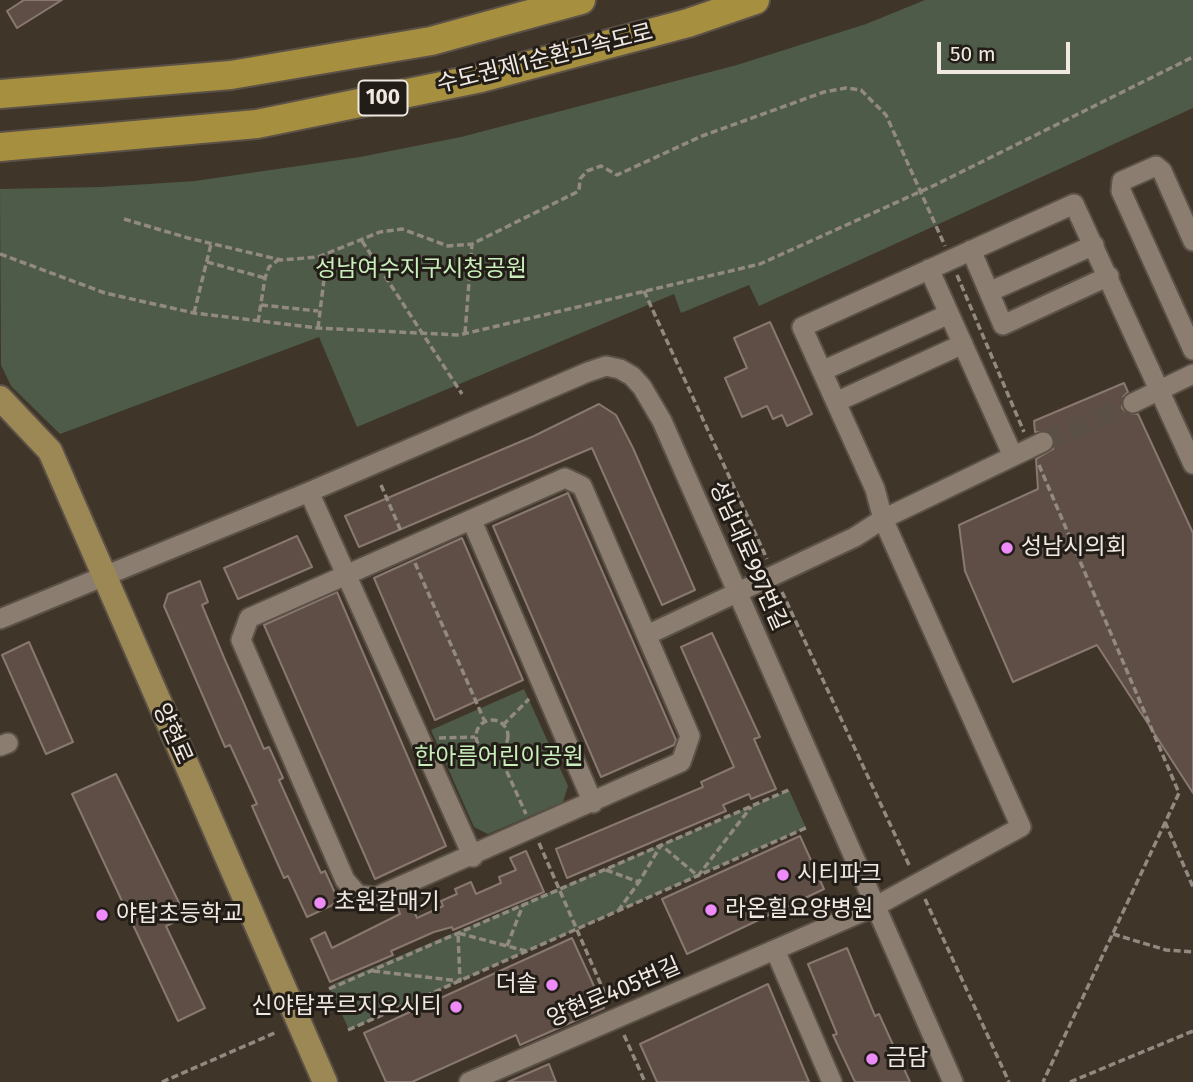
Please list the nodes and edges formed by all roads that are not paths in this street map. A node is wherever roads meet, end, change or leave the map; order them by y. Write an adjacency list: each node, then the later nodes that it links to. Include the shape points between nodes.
1 (581, 0): 3 (highway, 수도권제1순환고속도로 / 100, via 431,41 231,75)
2 (755, 0): 4 (highway, 수도권제1순환고속도로 / 100, via 688,23 481,78 257,124)
3 (0, 94)
4 (1, 147)
5 (1193, 241): 13 (street, via 1162,171 1156,166 1122,181 1121,191)
6 (1094, 245): 7 (street, via 1074,204); 9 (street); 10 (street)
7 (971, 250): 8 (street); 10 (street)
8 (929, 269): 11 (street); 14 (street, via 802,327)
9 (1109, 276): 10 (street, via 1003,325); 16 (street)
10 (989, 292)
11 (949, 314): 12 (street); 14 (street)
12 (963, 344): 18 (street); 22 (street, via 1029,448)
13 (1193, 350)
14 (822, 371): 18 (street)
15 (1193, 374): 16 (street)
16 (1160, 390): 19 (street); 20 (street)
17 (0, 398): 25 (main road, 양현로, via 50,452)
18 (836, 402): 22 (street, via 875,489)
19 (1133, 403)
20 (1193, 464)
21 (309, 492): 24 (street); 25 (street, 성남대로997번길); 26 (street, 성남대로997번길, via 588,372 606,366 620,369 642,387 657,411)
22 (883, 519): 26 (street); 31 (street, 양현로405번길, via 1021,827)
23 (472, 521): 24 (street); 28 (street, via 565,478 582,486); 29 (street)
24 (346, 576): 30 (street); 30 (street, via 249,618 241,640 345,880 358,895 376,897)
25 (103, 578): 27 (street, 성남대로997번길); 33 (main road, 양현로)
26 (737, 594): 28 (street); 31 (street, 성남대로997번길)
27 (0, 619)
28 (647, 635): 29 (street, via 690,736 681,762)
29 (593, 803): 30 (street)
30 (473, 857)
31 (876, 906): 32 (street, 양현로405번길); 36 (street, 성남대로997번길)
32 (775, 950): 34 (street, 양현로405번길); 35 (street)
33 (325, 1082)
34 (472, 1082)
35 (832, 1082)
36 (953, 1082)

